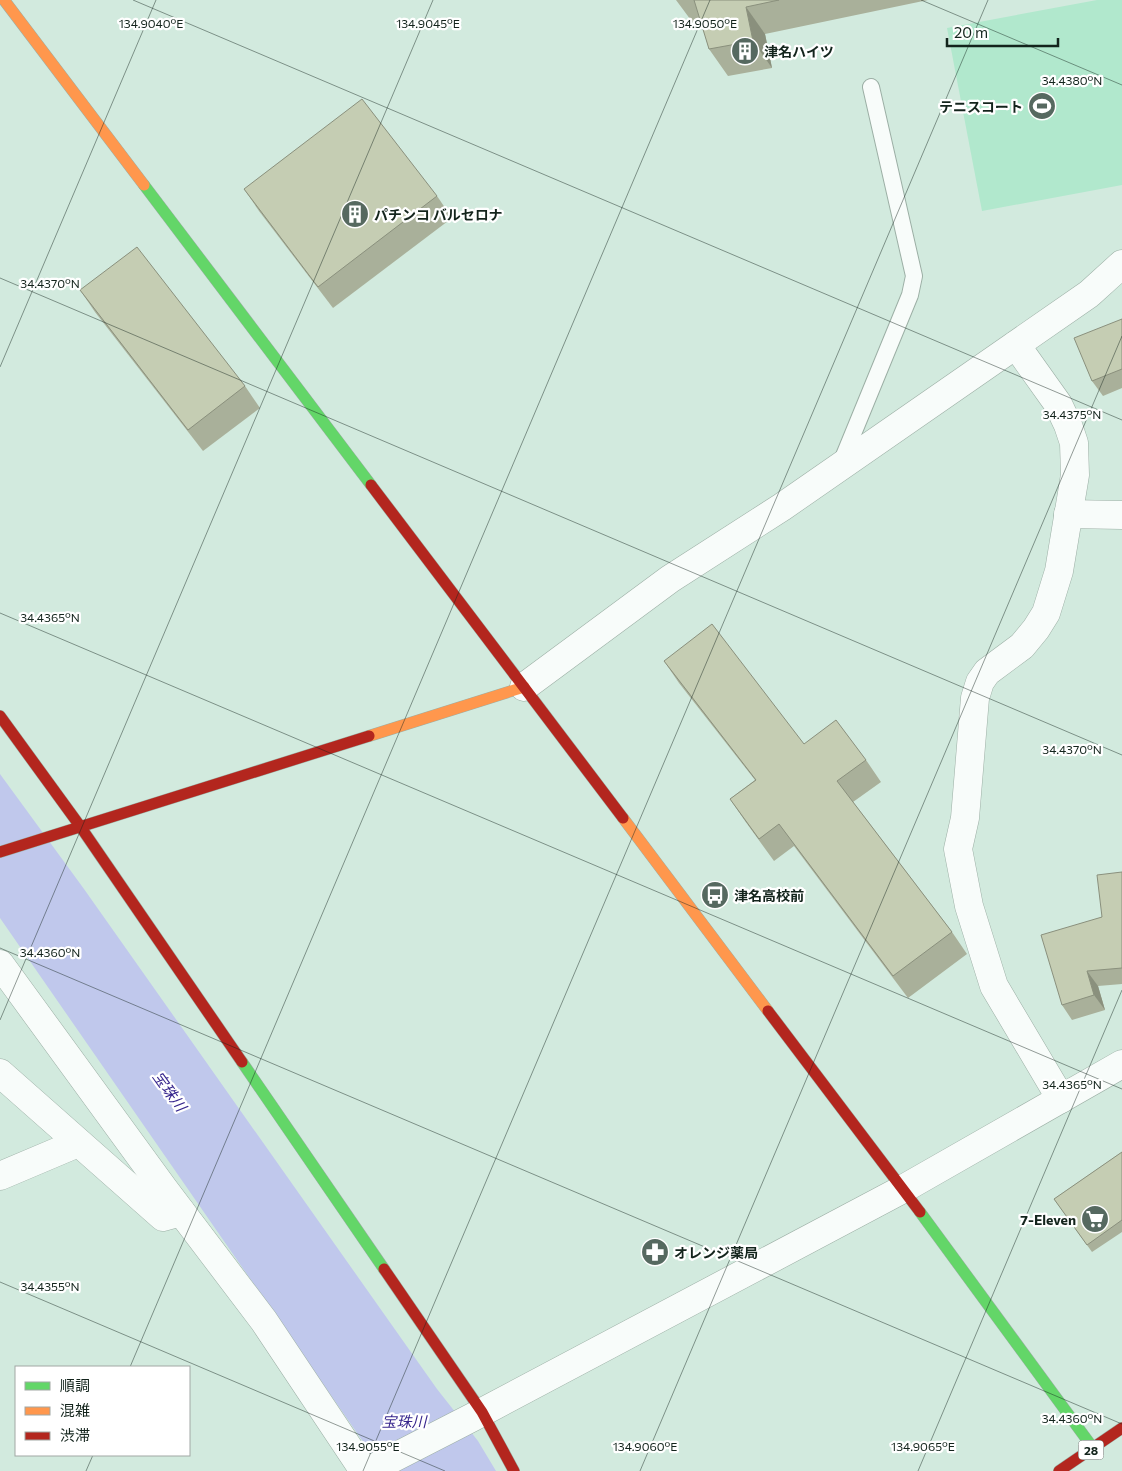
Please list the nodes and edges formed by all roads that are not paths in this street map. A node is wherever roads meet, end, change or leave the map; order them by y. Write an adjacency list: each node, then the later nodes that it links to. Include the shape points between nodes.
1 (4, 0): 8 (main road)
2 (871, 87): 5 (lane, via 914,276 910,295)
3 (1122, 264): 4 (street, via 1089,294)
4 (1016, 345): 5 (street); 6 (street, via 1058,404 1074,442 1075,475)
5 (839, 468): 8 (street, via 670,579)
6 (1068, 514): 7 (street); 15 (street, via 1059,571 1046,613 1022,646 987,672 980,682 975,698 965,818 958,849 968,906 994,986)
7 (1122, 514)
8 (524, 687): 10 (main road); 18 (main road)
9 (0, 716): 10 (main road)
10 (76, 827): 11 (main road); 20 (main road)
11 (0, 852)
12 (0, 964): 19 (street)
13 (1122, 1064): 15 (street)
14 (0, 1073): 16 (street)
15 (1061, 1099): 18 (street)
16 (78, 1142): 17 (street); 19 (street, via 163,1217)
17 (0, 1176)
18 (903, 1189): 20 (street); 22 (main road)
19 (181, 1212): 23 (street, via 264,1321)
20 (478, 1415): 24 (street); 25 (main road)
21 (1122, 1428): 22 (main road, 28)
22 (1093, 1448): 26 (main road, 28)
23 (364, 1471)
24 (368, 1471)
25 (514, 1471)
26 (1060, 1471)

